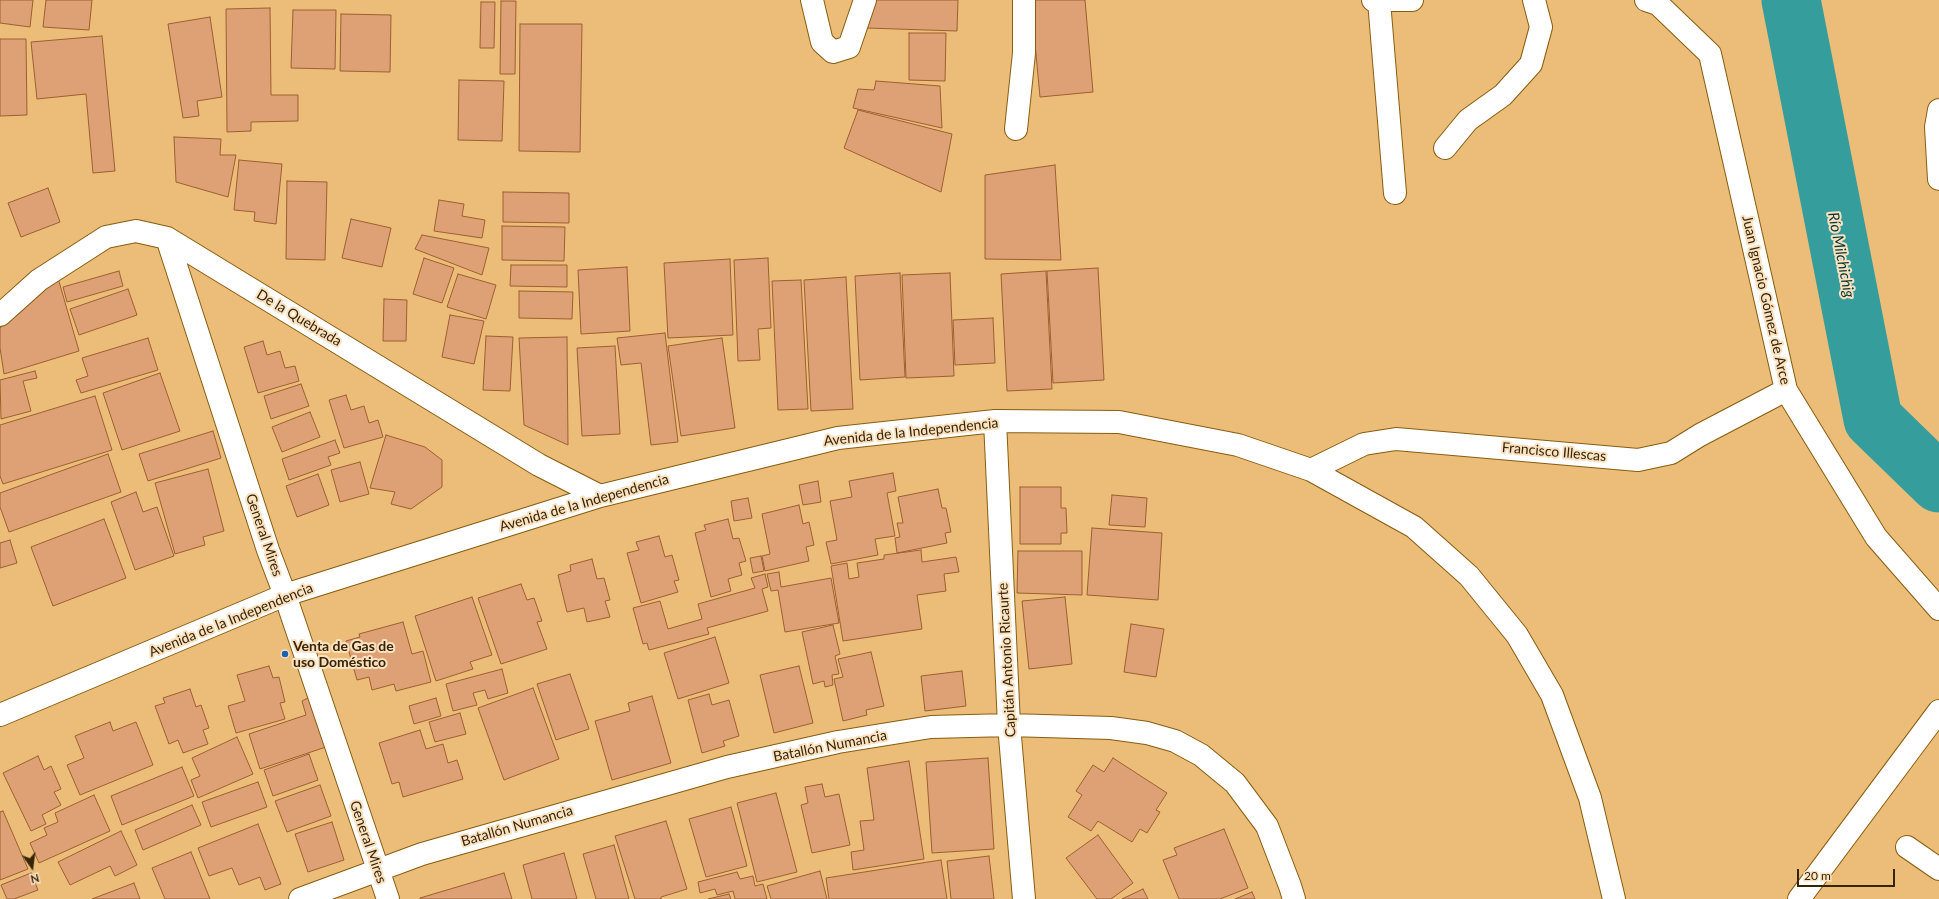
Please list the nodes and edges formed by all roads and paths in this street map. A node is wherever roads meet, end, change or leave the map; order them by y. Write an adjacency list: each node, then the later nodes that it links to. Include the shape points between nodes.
1 (812, 0): 2 (street, via 822,42 833,52 849,47)
2 (865, 0)
3 (1024, 0): 9 (street, via 1024,52)
4 (1376, 0): 5 (street); 12 (street)
5 (1412, 0)
6 (1534, 0): 10 (street, via 1541,27 1531,64 1503,95 1468,120)
7 (1646, 0): 15 (street, Juan Ignacio Gómez de Arce, via 1658,4 1710,54)
8 (1939, 110): 11 (street, via 1936,127)
9 (1016, 129)
10 (1445, 148)
11 (1939, 179)
12 (1395, 193)
13 (167, 238): 14 (street, De la Quebrada, via 136,231 106,237 39,280); 18 (street, De la Quebrada, via 539,465); 19 (street, General Mires, via 268,550)
14 (0, 315)
15 (1786, 390): 17 (street, Francisco Illescas, via 1671,453 1638,460 1396,439 1364,444); 20 (street, Juan Ignacio Gómez de Arce, via 1876,537)
16 (995, 421): 17 (street, Avenida de la Independencia, via 1119,422 1238,445); 18 (street, Avenida de la Independencia, via 838,438); 23 (street, Capitán Antonio Ricaurte)
17 (1311, 470): 31 (street, Avenida de la Independencia, via 1414,527 1469,576 1517,635 1552,695 1590,798)
18 (600, 496): 19 (street, Avenida de la Independencia)
19 (285, 595): 22 (street, Avenida de la Independencia); 25 (street, General Mires)
20 (1939, 609)
21 (1939, 711): 32 (street)
22 (0, 715)
23 (1010, 725): 25 (street, Batallón Numancia, via 931,727 838,742 727,767 430,852); 29 (street, Capitán Antonio Ricaurte); 30 (street, Batallón Numancia, via 1111,728 1175,741 1201,755 1235,783 1267,826)
24 (1906, 847): 26 (street)
25 (378, 870): 27 (street, Batallón Numancia); 28 (street, General Mires)
26 (1939, 870)
27 (300, 899)
28 (388, 899)
29 (1024, 899)
30 (1294, 899)
31 (1614, 899)
32 (1799, 899)

